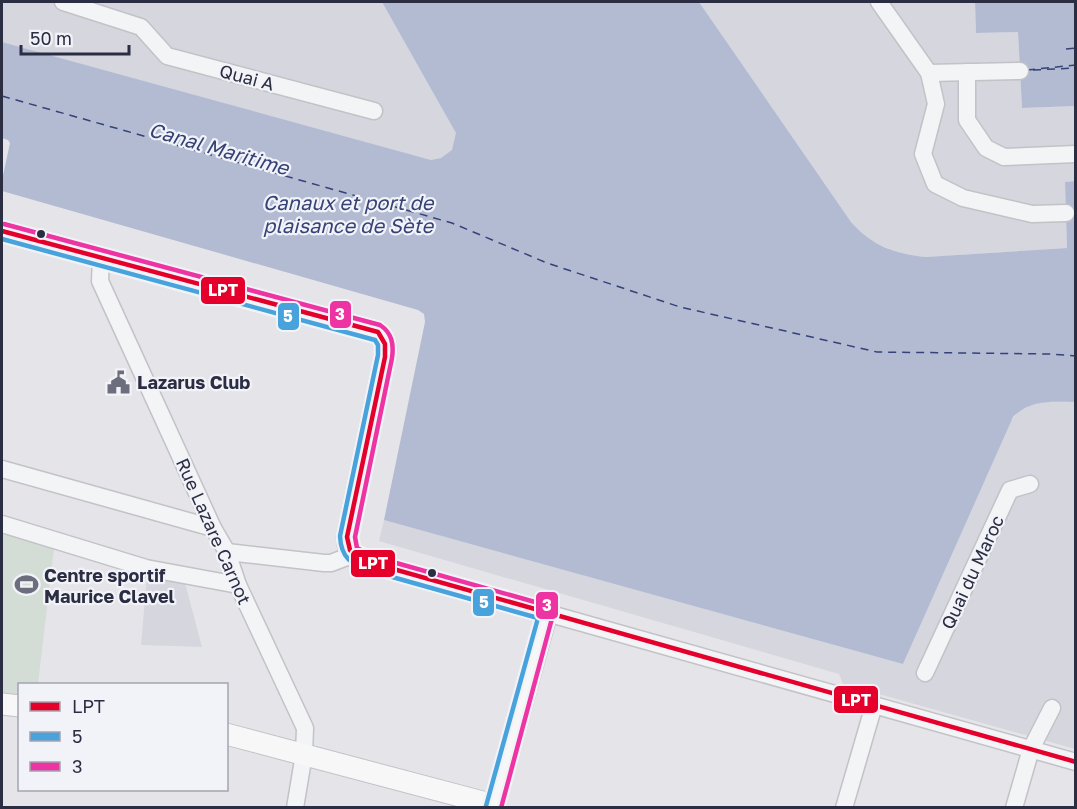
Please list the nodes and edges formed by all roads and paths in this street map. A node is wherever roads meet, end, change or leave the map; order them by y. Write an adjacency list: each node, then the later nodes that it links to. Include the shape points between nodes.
1 (63, 2): 6 (street, Quai A, via 141,27 168,56)
2 (879, 2): 5 (street)
3 (1020, 71): 4 (street)
4 (967, 72): 5 (street); 7 (street, via 967,120 986,148 1004,157)
5 (929, 73): 8 (street, via 936,104 923,154 935,183 963,198 1032,214)
6 (374, 111)
7 (1076, 154)
8 (1066, 213)
9 (3, 234): 10 (main road)
10 (101, 258): 14 (street, Rue Lazare Carnot, via 100,281); 16 (main road, via 378,332 385,338 347,537)
11 (2, 469): 14 (street)
12 (1030, 484): 19 (street, Quai du Maroc, via 1010,490)
13 (2, 524): 17 (street, via 146,568)
14 (213, 528): 15 (street, Rue Lazare Carnot)
15 (227, 552): 16 (street, via 324,563); 17 (street, Rue Lazare Carnot)
16 (352, 555): 18 (main road)
17 (238, 585): 26 (street, Rue Lazare Carnot, via 305,728)
18 (547, 613): 21 (street); 29 (main road)
19 (925, 674)
20 (2, 704): 22 (main road)
21 (874, 705): 25 (street); 30 (street)
22 (18, 706)
23 (1052, 708): 25 (street)
24 (228, 735): 26 (main road)
25 (1031, 749): 27 (street); 31 (street)
26 (304, 754): 28 (street, Rue Lazare Carnot); 29 (main road)
27 (1076, 762)
28 (295, 807)
29 (496, 807)
30 (844, 807)
31 (1014, 807)

